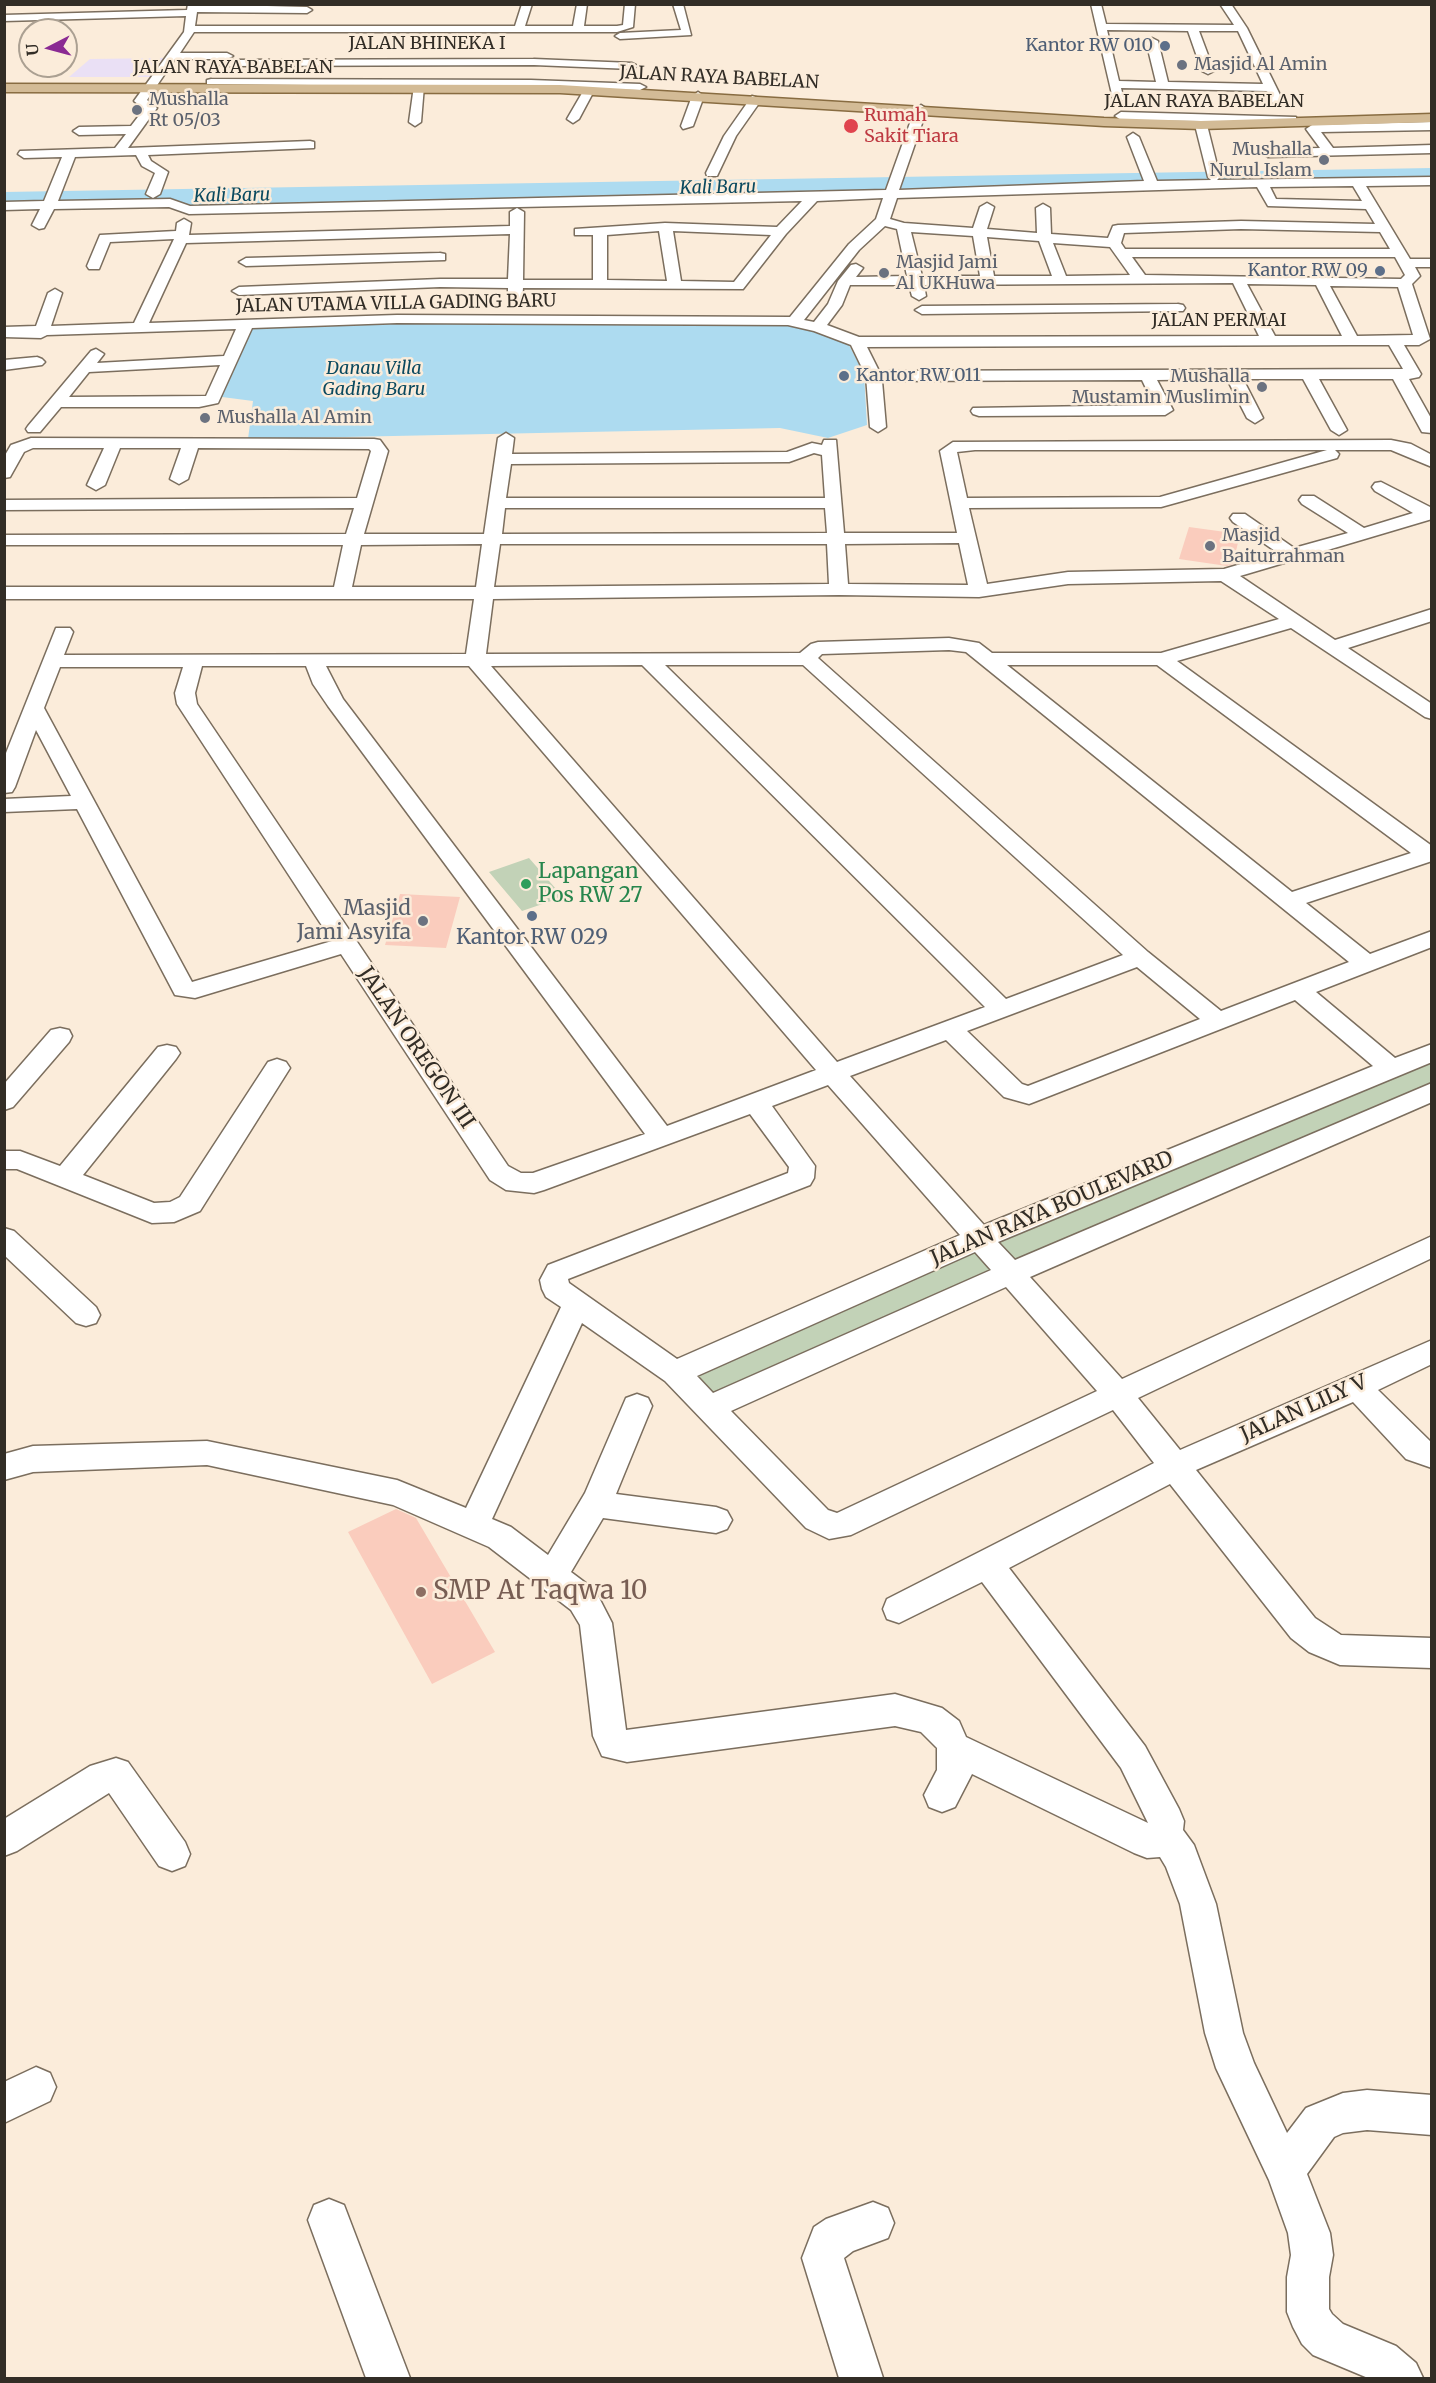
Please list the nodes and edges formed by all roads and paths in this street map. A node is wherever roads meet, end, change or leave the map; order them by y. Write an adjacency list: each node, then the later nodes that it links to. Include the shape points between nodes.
1 (141, 4): 6 (street)
2 (526, 4): 19 (street)
3 (582, 4): 24 (street)
4 (630, 4): 25 (street, via 628,27)
5 (678, 4): 25 (street, via 687,33)
6 (35, 7)
7 (308, 7): 14 (street); 15 (street)
8 (1101, 10): 16 (street)
9 (1226, 11): 21 (street)
10 (360, 13): 22 (street)
11 (466, 13): 23 (street)
12 (1167, 14): 17 (street)
13 (4, 18): 14 (street)
14 (189, 21): 15 (street); 18 (street); 30 (street)
15 (300, 27): 18 (street); 22 (street)
16 (1101, 27): 17 (street); 34 (street, via 1110,40)
17 (1175, 27): 20 (street)
18 (243, 28): 31 (street)
19 (519, 28): 23 (street); 24 (street)
20 (1192, 28): 21 (street); 32 (street, via 1192,42)
21 (1242, 28): 42 (street, via 1257,72)
22 (352, 29): 23 (street); 28 (street)
23 (462, 29): 29 (street)
24 (578, 29): 25 (street)
25 (619, 33): 27 (street, via 624,47)
26 (1151, 41): 37 (street, via 1164,70)
27 (612, 47)
28 (341, 53): 29 (street, JALAN BHINEKA I); 31 (street, JALAN BHINEKA I); 33 (street)
29 (454, 54): 36 (street); 44 (street, JALAN BHINEKA I, via 630,61)
30 (173, 56): 31 (street, JALAN BHINEKA I); 41 (street)
31 (225, 59): 35 (street)
32 (1208, 71)
33 (327, 83): 35 (street); 36 (street)
34 (1114, 84): 37 (street); 50 (street, via 1124,99)
35 (209, 85): 39 (main road, JALAN RAYA BABELAN); 41 (main road, JALAN RAYA BABELAN)
36 (445, 85): 39 (main road, JALAN RAYA BABELAN); 43 (main road, JALAN RAYA BABELAN); 44 (street)
37 (1163, 86): 38 (street)
38 (1195, 86): 42 (street); 47 (street)
39 (419, 87): 52 (street)
40 (4, 88): 41 (main road, JALAN RAYA BABELAN)
41 (152, 88): 56 (street, via 140,102 151,108)
42 (1271, 88): 51 (street, via 1273,103)
43 (590, 90): 44 (main road, JALAN RAYA BABELAN); 49 (street)
44 (641, 90): 45 (main road, JALAN RAYA BABELAN)
45 (698, 96): 46 (main road, JALAN RAYA BABELAN); 55 (street)
46 (756, 99): 48 (main road, JALAN RAYA BABELAN); 70 (street, via 730,136)
47 (1202, 101)
48 (924, 109): 50 (main road, JALAN RAYA BABELAN); 77 (street)
49 (573, 119)
50 (1122, 119): 51 (street); 54 (main road, JALAN RAYA BABELAN)
51 (1294, 121): 53 (main road, JALAN RAYA BABELAN); 54 (main road, JALAN RAYA BABELAN)
52 (416, 122)
53 (1428, 124): 63 (street, via 1312,129)
54 (1201, 125): 68 (street)
55 (687, 126)
56 (133, 130): 57 (street); 62 (street)
57 (79, 131)
58 (1133, 137): 71 (street)
59 (310, 145): 61 (street)
60 (1431, 149): 63 (street)
61 (140, 151): 62 (street); 81 (street, via 146,163 162,172)
62 (119, 152): 64 (street)
63 (1330, 152): 65 (street)
64 (70, 153): 66 (street); 83 (street)
65 (1268, 153)
66 (24, 154)
67 (1431, 171): 69 (street)
68 (1214, 177): 69 (street); 71 (street)
69 (1335, 178): 74 (street); 75 (street)
70 (714, 181)
71 (1151, 181): 75 (street); 77 (street)
72 (1431, 181): 74 (street)
73 (838, 182): 77 (street)
74 (1358, 182): 85 (street)
75 (1261, 183): 85 (street, via 1273,203)
76 (644, 186): 78 (street)
77 (900, 187): 82 (street); 91 (street)
78 (403, 191)
79 (187, 194): 81 (street)
80 (4, 196): 83 (street)
81 (162, 197): 83 (street); 90 (street)
82 (813, 197): 86 (street); 99 (street)
83 (52, 200): 87 (street); 92 (street)
84 (1389, 200): 85 (street)
85 (1370, 203): 95 (street)
86 (518, 204): 90 (street); 96 (street)
87 (4, 206)
88 (987, 207): 101 (street)
89 (1043, 208): 103 (street)
90 (189, 210): 104 (street)
91 (894, 222): 101 (street); 115 (street); 116 (street); 129 (street, via 854,247)
92 (39, 225)
93 (1240, 225): 95 (street); 105 (street, via 1120,228); 106 (street)
94 (665, 227): 98 (street); 99 (street); 125 (street)
95 (1386, 228): 108 (street)
96 (517, 230): 97 (street); 123 (street)
97 (441, 231): 102 (street); 107 (street)
98 (600, 231): 100 (street); 124 (street)
99 (781, 231): 125 (street, via 740,285)
100 (580, 232)
101 (979, 232): 103 (street); 117 (street)
102 (252, 236): 104 (street); 109 (street)
103 (1044, 236): 105 (street); 118 (street)
104 (181, 237): 111 (street, via 105,238); 133 (street)
105 (1118, 248): 106 (street); 119 (street)
106 (1258, 253): 108 (street); 114 (street)
107 (440, 257): 109 (street); 121 (street)
108 (1404, 258): 110 (street); 122 (street, JALAN PERMAI, via 1413,276)
109 (246, 262): 121 (street, via 238,297)
110 (1431, 263)
111 (94, 266)
112 (1165, 279): 113 (street); 119 (street); 127 (street)
113 (1238, 279): 114 (street); 137 (street)
114 (1276, 279): 120 (street)
115 (845, 280): 116 (street); 132 (street, via 835,305)
116 (916, 280): 117 (street); 131 (street)
117 (988, 280): 118 (street)
118 (1061, 280): 119 (street)
119 (1141, 280)
120 (1320, 280): 122 (street); 139 (street)
121 (440, 283): 123 (street)
122 (1404, 283): 141 (street, JALAN PERMAI, via 1422,339)
123 (517, 284): 124 (street); 128 (street)
124 (600, 285): 125 (street)
125 (675, 286)
126 (55, 293): 135 (street)
127 (1178, 308): 131 (street); 138 (street)
128 (513, 322): 129 (street, JALAN UTAMA VILLA GADING BARU); 130 (street, JALAN UTAMA VILLA GADING BARU, via 398,319)
129 (791, 322): 132 (street, JALAN UTAMA VILLA GADING BARU)
130 (246, 324): 133 (street, JALAN UTAMA VILLA GADING BARU); 143 (street)
131 (926, 325): 138 (street, JALAN PERMAI); 140 (street, JALAN PERMAI)
132 (818, 327): 140 (street, JALAN UTAMA VILLA GADING BARU)
133 (139, 328): 135 (street, JALAN UTAMA VILLA GADING BARU)
134 (4, 332): 135 (street, JALAN UTAMA VILLA GADING BARU)
135 (41, 333)
136 (1251, 340): 137 (street, JALAN PERMAI); 138 (street, JALAN PERMAI); 150 (street)
137 (1269, 340): 139 (street, JALAN PERMAI)
138 (1187, 341): 148 (street)
139 (1352, 341): 141 (street, JALAN PERMAI)
140 (857, 342): 153 (street)
141 (1395, 342): 152 (street, via 1414,373)
142 (97, 352): 146 (street)
143 (230, 360): 146 (street); 155 (street, via 212,400 206,402)
144 (37, 362): 145 (street)
145 (4, 365)
146 (84, 368): 155 (street)
147 (1146, 373): 148 (street); 154 (street); 154 (street, via 1164,410 980,417)
148 (1196, 374): 149 (street)
149 (1232, 374): 150 (street); 156 (street)
150 (1271, 374): 151 (street)
151 (1309, 375): 152 (street); 160 (street)
152 (1399, 375): 159 (street)
153 (874, 376): 154 (street); 157 (street)
154 (970, 376)
155 (56, 402): 158 (street)
156 (1255, 418)
157 (878, 427)
158 (34, 429)
159 (1428, 429)
160 (1339, 430)
161 (114, 444): 162 (street); 165 (street, via 31,443 22,446); 167 (street)
162 (191, 444): 166 (street); 170 (street, via 375,444 380,451)
163 (1366, 445): 164 (street, via 1401,447); 173 (street, via 1161,502); 173 (street, via 960,446 948,451)
164 (1431, 462)
165 (4, 474)
166 (178, 479)
167 (96, 485)
168 (1381, 487): 175 (street)
169 (1308, 500): 177 (street)
170 (364, 503): 174 (street); 182 (street)
171 (498, 503): 172 (street); 172 (street, via 504,448 789,457 812,448 830,447); 181 (street)
172 (833, 503): 178 (street)
173 (961, 503): 179 (street)
174 (4, 505)
175 (1430, 514): 177 (street)
176 (1239, 518): 183 (street)
177 (1362, 534): 183 (street)
178 (835, 538): 179 (street); 181 (street); 185 (street)
179 (969, 538): 186 (street)
180 (4, 540): 182 (street)
181 (491, 540): 182 (street); 189 (street)
182 (353, 541): 187 (street)
183 (1292, 555): 184 (street)
184 (1225, 575): 186 (street, via 1068,578); 191 (street)
185 (839, 589): 186 (street); 189 (street)
186 (979, 591)
187 (342, 592): 188 (street); 189 (street)
188 (4, 593)
189 (485, 593): 198 (street)
190 (1431, 615): 193 (street)
191 (1293, 621): 193 (street); 196 (street)
192 (63, 632): 199 (street)
193 (1334, 647): 203 (street)
194 (808, 659): 195 (street, via 818,648 949,644 972,647); 201 (street); 211 (street)
195 (986, 659): 196 (street); 208 (street)
196 (1162, 659): 207 (street)
197 (314, 660): 198 (street); 200 (street); 226 (street, via 322,684 335,702)
198 (476, 660): 201 (street); 222 (street)
199 (52, 661): 200 (street); 202 (street)
200 (194, 661): 210 (street, JALAN OREGON III, via 185,693 187,704)
201 (650, 661): 214 (street)
202 (35, 709): 204 (street); 205 (street)
203 (1431, 712)
204 (4, 787)
205 (82, 802): 206 (street); 210 (street, via 184,988 195,990)
206 (4, 806)
207 (1430, 854): 208 (street)
208 (1288, 901): 212 (street)
209 (1431, 938): 212 (street)
210 (347, 944): 226 (street, JALAN OREGON III, via 499,1173 516,1183 534,1183)
211 (1140, 957): 214 (street); 215 (street)
212 (1365, 962): 213 (street)
213 (1297, 989): 215 (street); 221 (street)
214 (1002, 1008): 216 (street)
215 (1217, 1021): 216 (street, via 1021,1096)
216 (950, 1029): 222 (street)
217 (60, 1036): 224 (street)
218 (1431, 1052): 221 (street, JALAN RAYA BOULEVARD)
219 (166, 1053): 228 (street)
220 (277, 1068): 228 (street, via 190,1204 165,1214 152,1213)
221 (1391, 1068): 230 (street, JALAN RAYA BOULEVARD)
222 (833, 1074): 225 (street); 230 (street)
223 (1431, 1092): 232 (street, JALAN RAYA BOULEVARD)
224 (4, 1101)
225 (756, 1103): 226 (street); 233 (street, via 802,1166 801,1178 558,1272 554,1280 556,1289)
226 (662, 1138)
227 (4, 1160): 228 (street, via 20,1160)
228 (65, 1178)
229 (4, 1238): 234 (street)
230 (978, 1239): 232 (street); 236 (street, JALAN RAYA BOULEVARD)
231 (1431, 1246): 238 (street)
232 (1009, 1274): 238 (street); 240 (street, JALAN RAYA BOULEVARD)
233 (577, 1304): 236 (street); 246 (street)
234 (86, 1314)
235 (1431, 1351): 237 (street, JALAN LILY V)
236 (675, 1373): 240 (street)
237 (1357, 1387): 241 (street, via 1417,1450); 243 (street, JALAN LILY V)
238 (1118, 1395): 240 (street, via 840,1526 817,1519); 243 (street)
239 (637, 1406): 244 (street)
240 (709, 1408)
241 (1431, 1456)
242 (4, 1467): 246 (street, via 33,1459 207,1453 397,1493)
243 (1177, 1467): 247 (street, JALAN LILY V); 250 (street, via 1303,1628 1321,1642 1340,1650)
244 (598, 1499): 245 (street, via 612,1508); 248 (street)
245 (716, 1520)
246 (473, 1526): 248 (street, via 500,1537)
247 (988, 1565): 249 (street, JALAN LILY V); 253 (street, via 1133,1757 1166,1821)
248 (552, 1576): 251 (street, via 583,1600 594,1617 614,1745 895,1710 930,1719 947,1732)
249 (898, 1609)
250 (1431, 1653)
251 (954, 1748): 252 (street, via 955,1773); 253 (street, via 1147,1841 1158,1841)
252 (942, 1795)
253 (1165, 1834): 257 (street, via 1181,1857 1198,1904 1224,2033 1236,2068)
254 (4, 1839): 255 (street, via 102,1778 116,1774)
255 (172, 1854)
256 (1431, 2115): 257 (street, via 1367,2110 1343,2113 1320,2122)
257 (1285, 2170): 262 (street, via 1309,2233 1312,2255 1308,2312 1317,2329 1328,2340 1381,2361)
258 (329, 2220): 260 (street)
259 (873, 2223): 261 (street, via 829,2242 823,2258)
260 (388, 2379)
261 (861, 2379)
262 (1401, 2379)

